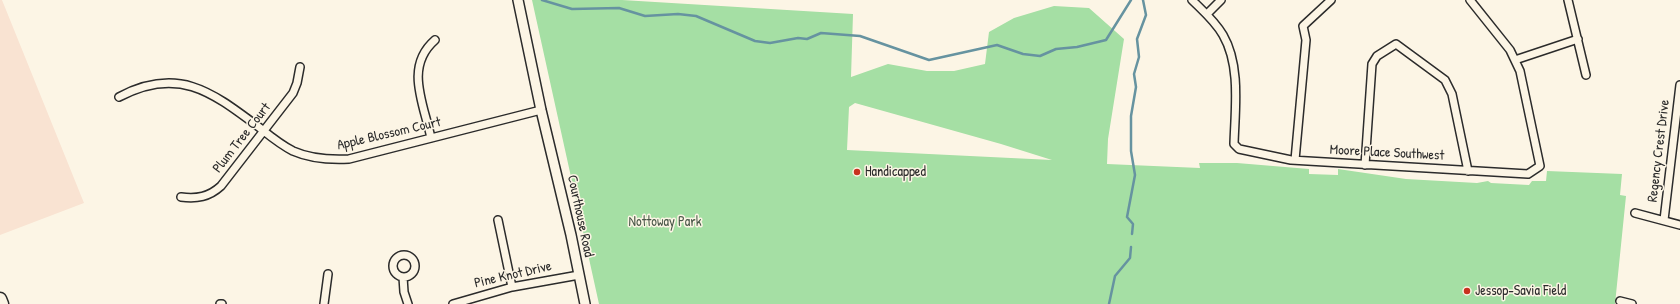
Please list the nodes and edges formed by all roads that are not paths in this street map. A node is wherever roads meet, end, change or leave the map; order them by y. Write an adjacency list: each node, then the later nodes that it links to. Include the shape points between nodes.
1 (518, 0): 15 (street, Courthouse Road)
2 (1192, 0): 7 (street)
3 (1221, 0): 7 (street)
4 (1331, 0): 19 (street, via 1303,26 1306,40)
5 (1470, 0): 10 (street)
6 (1568, 0): 8 (street)
7 (1207, 14): 19 (street, Moore Place Southwest, via 1223,34 1232,57 1235,72 1234,144 1239,149)
8 (1578, 39): 10 (street); 12 (street)
9 (435, 40): 18 (street, via 423,54 417,72)
10 (1515, 60): 21 (street, Moore Place Southwest, via 1520,71 1540,166 1528,174)
11 (300, 67): 16 (street, Plum Tree Court, via 298,83 293,93)
12 (1586, 74)
13 (1680, 85): 17 (street, Regency Crest Drive)
14 (119, 97): 16 (street, Apple Blossom Court, via 150,85 165,83 194,86 219,98)
15 (541, 110): 18 (street, Apple Blossom Court); 28 (street, Courthouse Road)
16 (264, 131): 18 (street, Apple Blossom Court, via 292,150 307,156 335,160 349,159); 22 (street, Plum Tree Court, via 216,190 200,198)
17 (1677, 132): 25 (street, Regency Crest Drive)
18 (431, 138)
19 (1296, 160): 20 (street, Moore Place Southwest)
20 (1366, 164): 21 (street, Moore Place Southwest); 21 (street, via 1372,64 1376,56 1396,44 1445,80 1452,94)
21 (1468, 171)
22 (181, 197)
23 (1635, 213): 25 (street)
24 (498, 220): 30 (street)
25 (1664, 220): 26 (street)
26 (1680, 225)
27 (328, 274): 34 (street)
28 (579, 275): 30 (street, Pine Knot Drive); 37 (street, Courthouse Road)
29 (403, 277): 35 (street)
30 (512, 287): 36 (street, Pine Knot Drive)
31 (0, 299): 33 (main road)
32 (1620, 300): 38 (street)
33 (2, 304)
34 (324, 304)
35 (408, 304)
36 (453, 304)
37 (585, 304)
38 (1632, 304)

